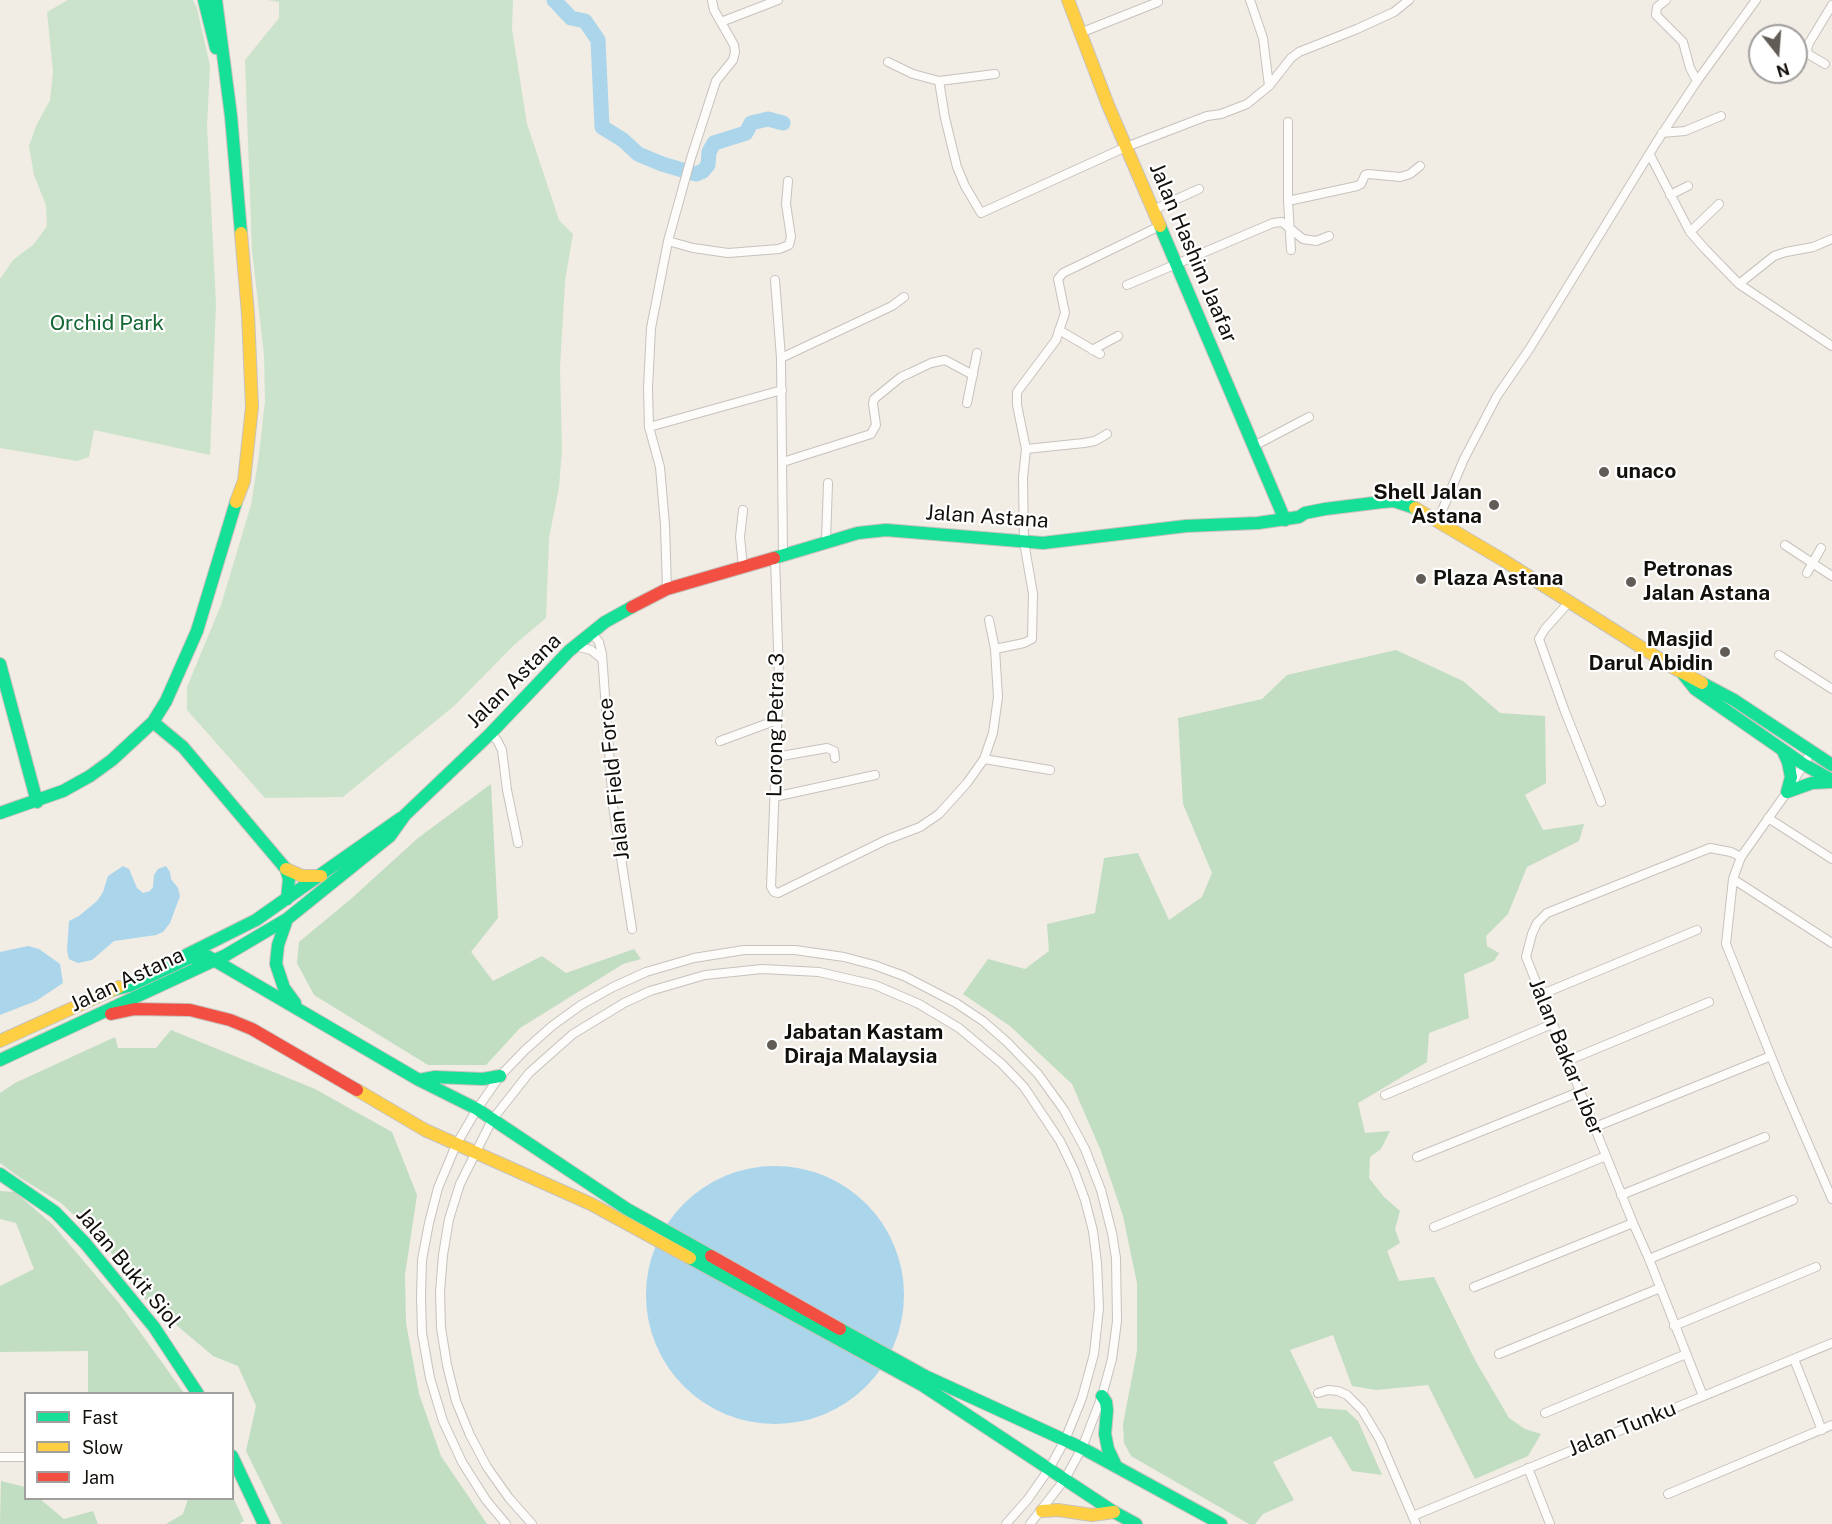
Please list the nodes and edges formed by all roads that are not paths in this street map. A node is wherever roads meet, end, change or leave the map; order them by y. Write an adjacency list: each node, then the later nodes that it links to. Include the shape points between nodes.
1 (204, 0): 16 (street)
2 (216, 0): 16 (street)
3 (712, 0): 12 (street)
4 (1068, 0): 13 (street, Jalan Hashim Jaafar)
5 (1250, 0): 20 (street, via 1263,38)
6 (1409, 0): 20 (street, via 1394,12 1299,52)
7 (1666, 0): 19 (street, via 1657,7 1656,15 1683,42)
8 (1756, 0): 19 (street)
9 (774, 1): 12 (street)
10 (1158, 2): 13 (street)
11 (1832, 5): 15 (street, via 1807,50)
12 (721, 22): 39 (street, via 735,52 716,81)
13 (1080, 33): 24 (street, Jalan Hashim Jaafar)
14 (888, 62): 18 (street)
15 (1825, 64)
16 (222, 67): 85 (street, via 231,116 248,314 252,407 249,445 244,481 197,631)
17 (995, 74): 18 (street)
18 (939, 81): 24 (street, via 957,167 981,213)
19 (1697, 81): 23 (street)
20 (1269, 86): 24 (street, via 1247,104)
21 (1720, 116): 23 (street, via 1685,131)
22 (1288, 122): 31 (street)
23 (1662, 133): 25 (street)
24 (1126, 147): 33 (street, Jalan Hashim Jaafar)
25 (1650, 155): 30 (street); 63 (street, via 1497,396)
26 (1420, 166): 31 (street, via 1400,177 1368,174 1357,186)
27 (789, 181): 39 (street, via 789,245 728,253)
28 (1688, 186): 30 (street)
29 (1199, 189): 33 (street)
30 (1670, 195): 36 (street)
31 (1288, 201): 35 (street)
32 (1719, 204): 36 (street)
33 (1153, 210): 34 (street, Jalan Hashim Jaafar)
34 (1160, 226): 41 (street, Jalan Hashim Jaafar); 46 (street, via 1063,273 1058,279 1065,313)
35 (1289, 227): 37 (street, via 1303,239); 40 (street); 41 (street, via 1273,222)
36 (1690, 232): 43 (street)
37 (1329, 236)
38 (1832, 239): 43 (street, via 1774,256)
39 (668, 241): 55 (street, via 651,328)
40 (1291, 250)
41 (1176, 264): 44 (street); 57 (street, Jalan Hashim Jaafar)
42 (775, 280): 50 (street, Lorong Petra 3)
43 (1739, 284): 48 (street)
44 (1127, 285)
45 (904, 297): 50 (street)
46 (1059, 330): 47 (street, via 1096,352); 58 (street, via 1056,340 1017,393)
47 (1118, 336)
48 (1832, 346)
49 (977, 353): 51 (street)
50 (781, 358): 52 (street, Lorong Petra 3)
51 (973, 375): 53 (street); 59 (street, via 945,360 920,368 901,377 874,399 876,425 871,434)
52 (782, 390): 55 (street); 59 (street, Lorong Petra 3)
53 (967, 403)
54 (1309, 417): 57 (street)
55 (649, 427): 73 (street, via 660,467)
56 (1107, 434): 58 (street, via 1095,441)
57 (1254, 446): 62 (street, Jalan Hashim Jaafar)
58 (1026, 449): 65 (street)
59 (783, 462): 68 (street, Lorong Petra 3)
60 (828, 483): 64 (street)
61 (743, 510): 70 (street)
62 (1284, 517): 63 (street, Jalan Astana, via 1394,501); 65 (street, Jalan Astana, via 1258,524 1186,526)
63 (1438, 520): 74 (street, Jalan Astana)
64 (826, 541): 65 (street, Jalan Astana, via 886,530); 68 (street, Jalan Astana)
65 (1024, 542): 78 (street, via 1033,594 1032,639)
66 (1785, 545): 69 (street)
67 (1821, 548): 69 (street)
68 (779, 556): 70 (street, Jalan Astana); 84 (street, Lorong Petra 3)
69 (1812, 562): 71 (street); 72 (street)
70 (743, 567): 73 (street, Jalan Astana)
71 (1807, 573)
72 (1832, 576)
73 (667, 589): 76 (street, Jalan Astana)
74 (1570, 602): 82 (street, Jalan Astana); 101 (street, via 1539,639)
75 (989, 620): 78 (street)
76 (591, 632): 77 (street, Jalan Astana); 80 (street, Jalan Field Force, via 599,642)
77 (575, 646): 80 (street, via 591,650); 86 (street, Jalan Astana)
78 (995, 649): 92 (street, via 998,697 993,733)
79 (1779, 655): 83 (street)
80 (602, 659): 113 (street, Jalan Field Force, via 613,806)
81 (0, 664): 100 (street)
82 (1682, 672): 88 (street, Jalan Astana, via 1695,689); 89 (street, Jalan Astana, via 1734,700)
83 (1832, 689)
84 (777, 720): 87 (street); 90 (street, Lorong Petra 3)
85 (153, 722): 100 (street, via 90,776); 108 (street, via 183,747)
86 (490, 734): 103 (street, Jalan Astana); 105 (street, via 502,750)
87 (720, 741)
88 (1783, 751): 93 (street, Jalan Astana); 98 (street, via 1791,777)
89 (1811, 752): 93 (street); 94 (street, Jalan Astana)
90 (776, 757): 91 (street, via 827,748 834,751); 99 (street, Lorong Petra 3)
91 (836, 758)
92 (984, 759): 95 (street); 99 (street, Lorong Petra 3, via 939,814 920,827 778,893 771,887)
93 (1803, 764): 97 (street, Jalan Astana); 98 (street)
94 (1832, 765)
95 (1050, 770)
96 (875, 775): 99 (street)
97 (1832, 781): 98 (street)
98 (1787, 792): 104 (street)
99 (774, 798)
100 (38, 801): 102 (street)
101 (1601, 802)
102 (0, 813)
103 (405, 815): 109 (street, Jalan Astana); 112 (street, Jalan Astana, via 390,836)
104 (1768, 818): 106 (street); 107 (street)
105 (518, 843)
106 (1741, 857): 110 (street); 118 (street, Jalan Bakar Liber, via 1710,848 1547,913 1537,922 1526,957)
107 (1832, 859)
108 (286, 869): 109 (street, via 302,876); 111 (street)
109 (321, 876): 111 (street, Jalan Astana)
110 (1733, 879): 115 (street); 124 (street, via 1726,944)
111 (287, 899): 117 (street, Jalan Astana, via 232,933)
112 (287, 919): 116 (street, Jalan Astana); 120 (street, via 276,964 289,997)
113 (632, 928)
114 (1697, 930): 118 (street)
115 (1832, 943)
116 (215, 961): 117 (street, via 207,956 189,958); 120 (street); 121 (street, Jalan Astana)
117 (112, 990): 123 (street, Jalan Astana)
118 (1540, 995): 122 (street, Jalan Bakar Liber)
119 (1709, 1002): 126 (street)
120 (306, 1013): 128 (street)
121 (86, 1020): 125 (street, Jalan Astana); 135 (street, via 155,1008 203,1012 230,1020)
122 (1552, 1024): 126 (street, Jalan Bakar Liber); 130 (street)
123 (0, 1041)
124 (1771, 1056): 133 (street); 142 (street)
125 (0, 1060)
126 (1567, 1061): 129 (street, Jalan Bakar Liber)
127 (500, 1076): 128 (street); 131 (street); 159 (street, via 545,1032 581,1005 646,972 694,958 744,950 795,950 874,965 930,988 983,1021 1007,1042 1064,1110 1085,1149 1112,1233 1117,1275 1117,1321)
128 (419, 1080): 131 (street)
129 (1579, 1092): 133 (street, Jalan Bakar Liber); 138 (street)
130 (1385, 1095)
131 (477, 1109): 132 (street); 135 (street)
132 (492, 1120): 136 (street); 144 (street); 164 (street, via 529,1073 573,1034 632,999 705,975 762,969 819,972 874,985 939,1015 979,1042 1024,1088 1060,1141 1085,1200 1093,1231 1099,1308 1094,1354)
133 (1595, 1127): 137 (street, Jalan Bakar Liber)
134 (1765, 1137): 141 (street)
135 (456, 1145): 136 (street); 178 (street, via 438,1188 429,1224 422,1269 422,1333 443,1421 462,1462)
136 (475, 1151): 144 (street); 179 (street, via 460,1184 442,1255 442,1338 456,1401 470,1435 508,1498)
137 (1606, 1156): 141 (street, Jalan Bakar Liber); 146 (street)
138 (1417, 1157)
139 (0, 1174): 140 (street, Jalan Bukit Siol)
140 (6, 1180): 157 (street, Jalan Bukit Siol, via 55,1212 85,1243 154,1327)
141 (1621, 1195): 145 (street, Jalan Bakar Liber)
142 (1832, 1199)
143 (1793, 1200): 147 (street)
144 (624, 1215): 156 (street)
145 (1633, 1223): 147 (street, Jalan Bakar Liber); 149 (street)
146 (1434, 1227)
147 (1649, 1259): 150 (street, Jalan Bakar Liber)
148 (1816, 1268): 151 (street)
149 (1474, 1287)
150 (1660, 1288): 151 (street, Jalan Bakar Liber); 153 (street)
151 (1674, 1326): 154 (street, Jalan Bakar Liber)
152 (1832, 1343): 155 (street, Jalan Tunku)
153 (1499, 1354)
154 (1686, 1354): 160 (street, Jalan Bakar Liber); 161 (street)
155 (1794, 1359): 160 (street, Jalan Tunku); 163 (street)
156 (923, 1381): 164 (street); 171 (street)
157 (197, 1392)
158 (1318, 1393): 176 (street, via 1338,1391 1362,1410 1380,1440)
159 (1102, 1396): 165 (street); 169 (street, via 1107,1410 1105,1434)
160 (1703, 1396): 170 (street, Jalan Tunku)
161 (1545, 1413)
162 (1832, 1425): 163 (street)
163 (1822, 1430): 173 (street)
164 (1065, 1440): 165 (street); 171 (street)
165 (1082, 1448): 169 (street); 172 (street)
166 (0, 1457): 167 (street)
167 (24, 1457)
168 (234, 1460): 177 (street)
169 (1116, 1466): 183 (street)
170 (1528, 1468): 176 (street, Jalan Tunku); 184 (street)
171 (1049, 1469): 172 (street); 180 (street)
172 (1065, 1479): 174 (street); 175 (street)
173 (1668, 1494)
174 (1042, 1511): 175 (street, via 1092,1515); 181 (street)
175 (1114, 1512): 182 (street)
176 (1415, 1520)
177 (264, 1524)
178 (506, 1524)
179 (532, 1524)
180 (1006, 1524)
181 (1030, 1524)
182 (1136, 1524)
183 (1221, 1524)
184 (1550, 1524)

